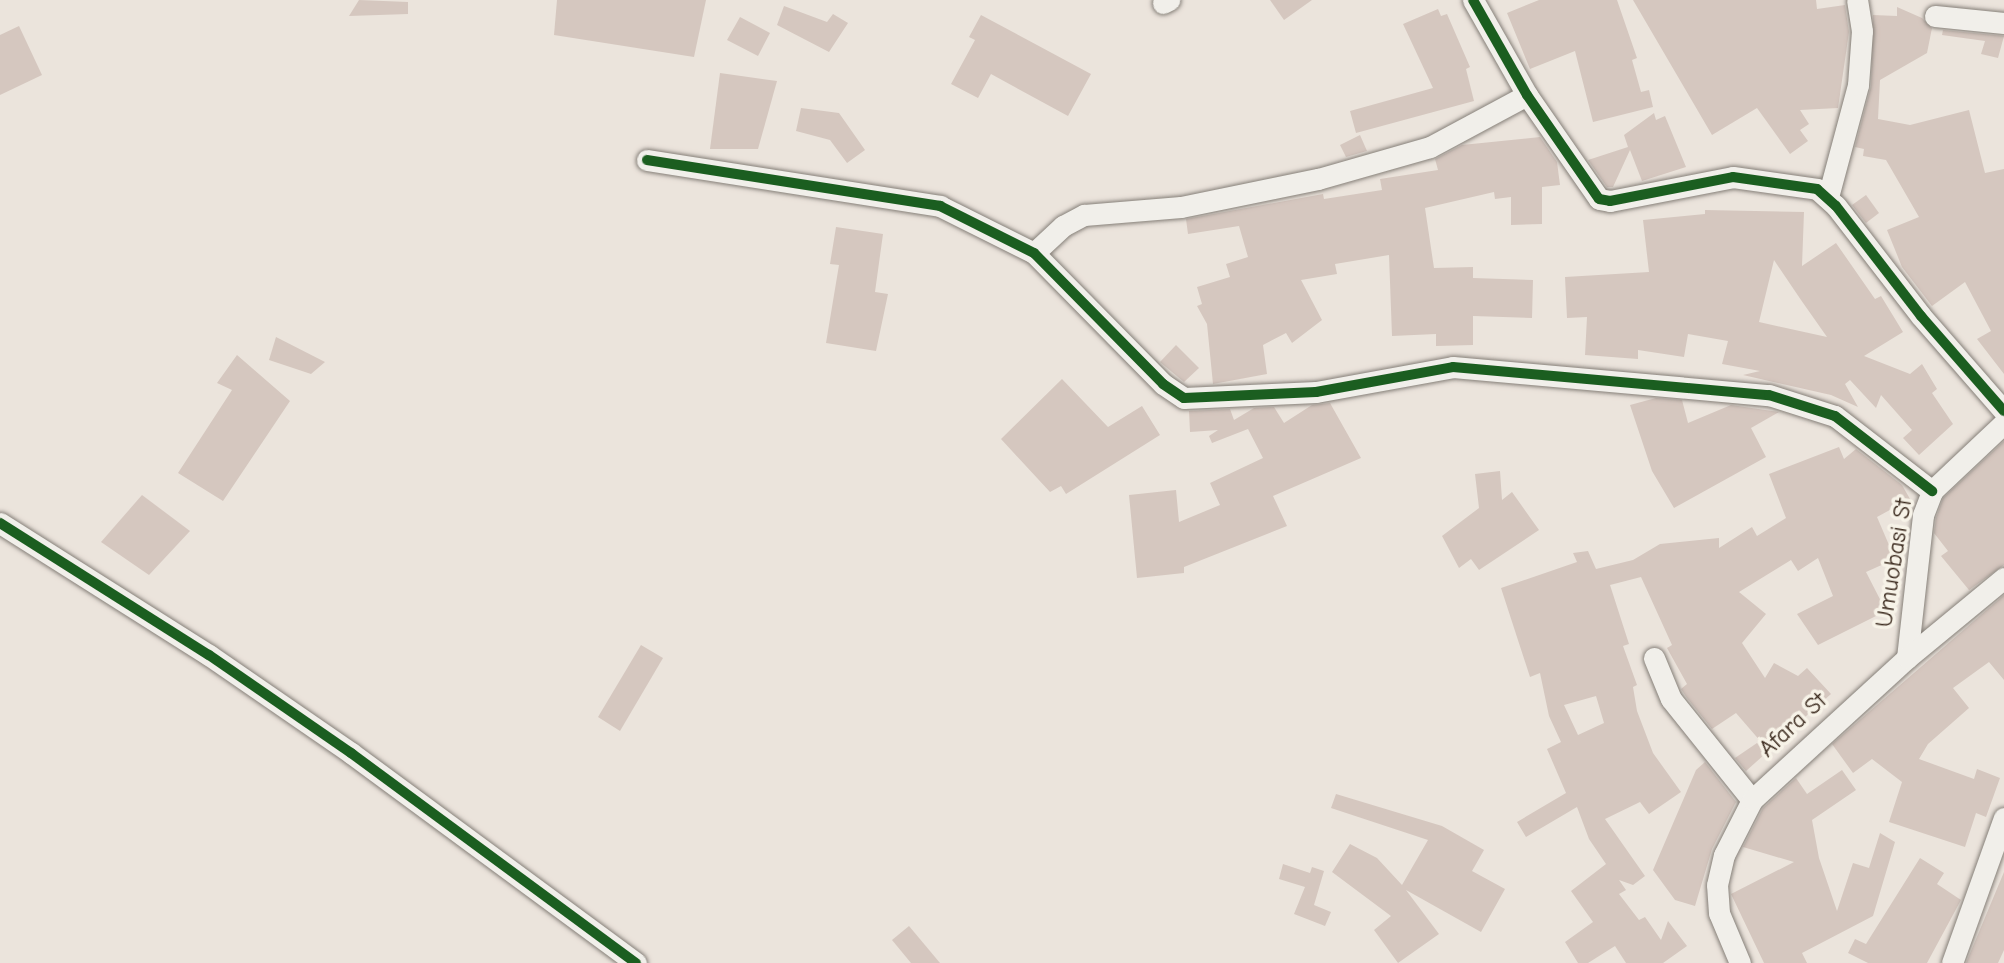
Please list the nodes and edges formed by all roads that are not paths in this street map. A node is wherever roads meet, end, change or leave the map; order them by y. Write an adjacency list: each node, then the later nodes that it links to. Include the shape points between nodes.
1 (1473, 0): 5 (street)
2 (1857, 0): 7 (street, via 1862,31 1858,85)
3 (1935, 16): 4 (street)
4 (2004, 23)
5 (1527, 94): 7 (street, via 1599,199 1610,201 1733,177 1817,190); 8 (street, via 1430,147 1318,179 1195,204 1083,215 1063,226)
6 (647, 160): 8 (street, via 940,206)
7 (1828, 197): 9 (street, via 1921,316)
8 (1034, 253): 11 (street, via 1163,384 1184,398 1315,392 1453,367 1769,395 1835,416)
9 (2004, 411)
10 (2004, 423): 11 (street, Umuobasi St)
11 (1932, 491): 15 (street, Umuobasi St, via 1923,515)
12 (0, 523): 18 (street, via 329,737)
13 (2004, 578): 15 (street, Afara St)
14 (1654, 658): 16 (street, via 1671,699)
15 (1907, 658): 16 (street, Afara St)
16 (1752, 800): 19 (street, Afara St, via 1727,846 1717,884 1719,913)
17 (2004, 818): 20 (street)
18 (636, 963)
19 (1740, 963)
20 (1952, 963)

